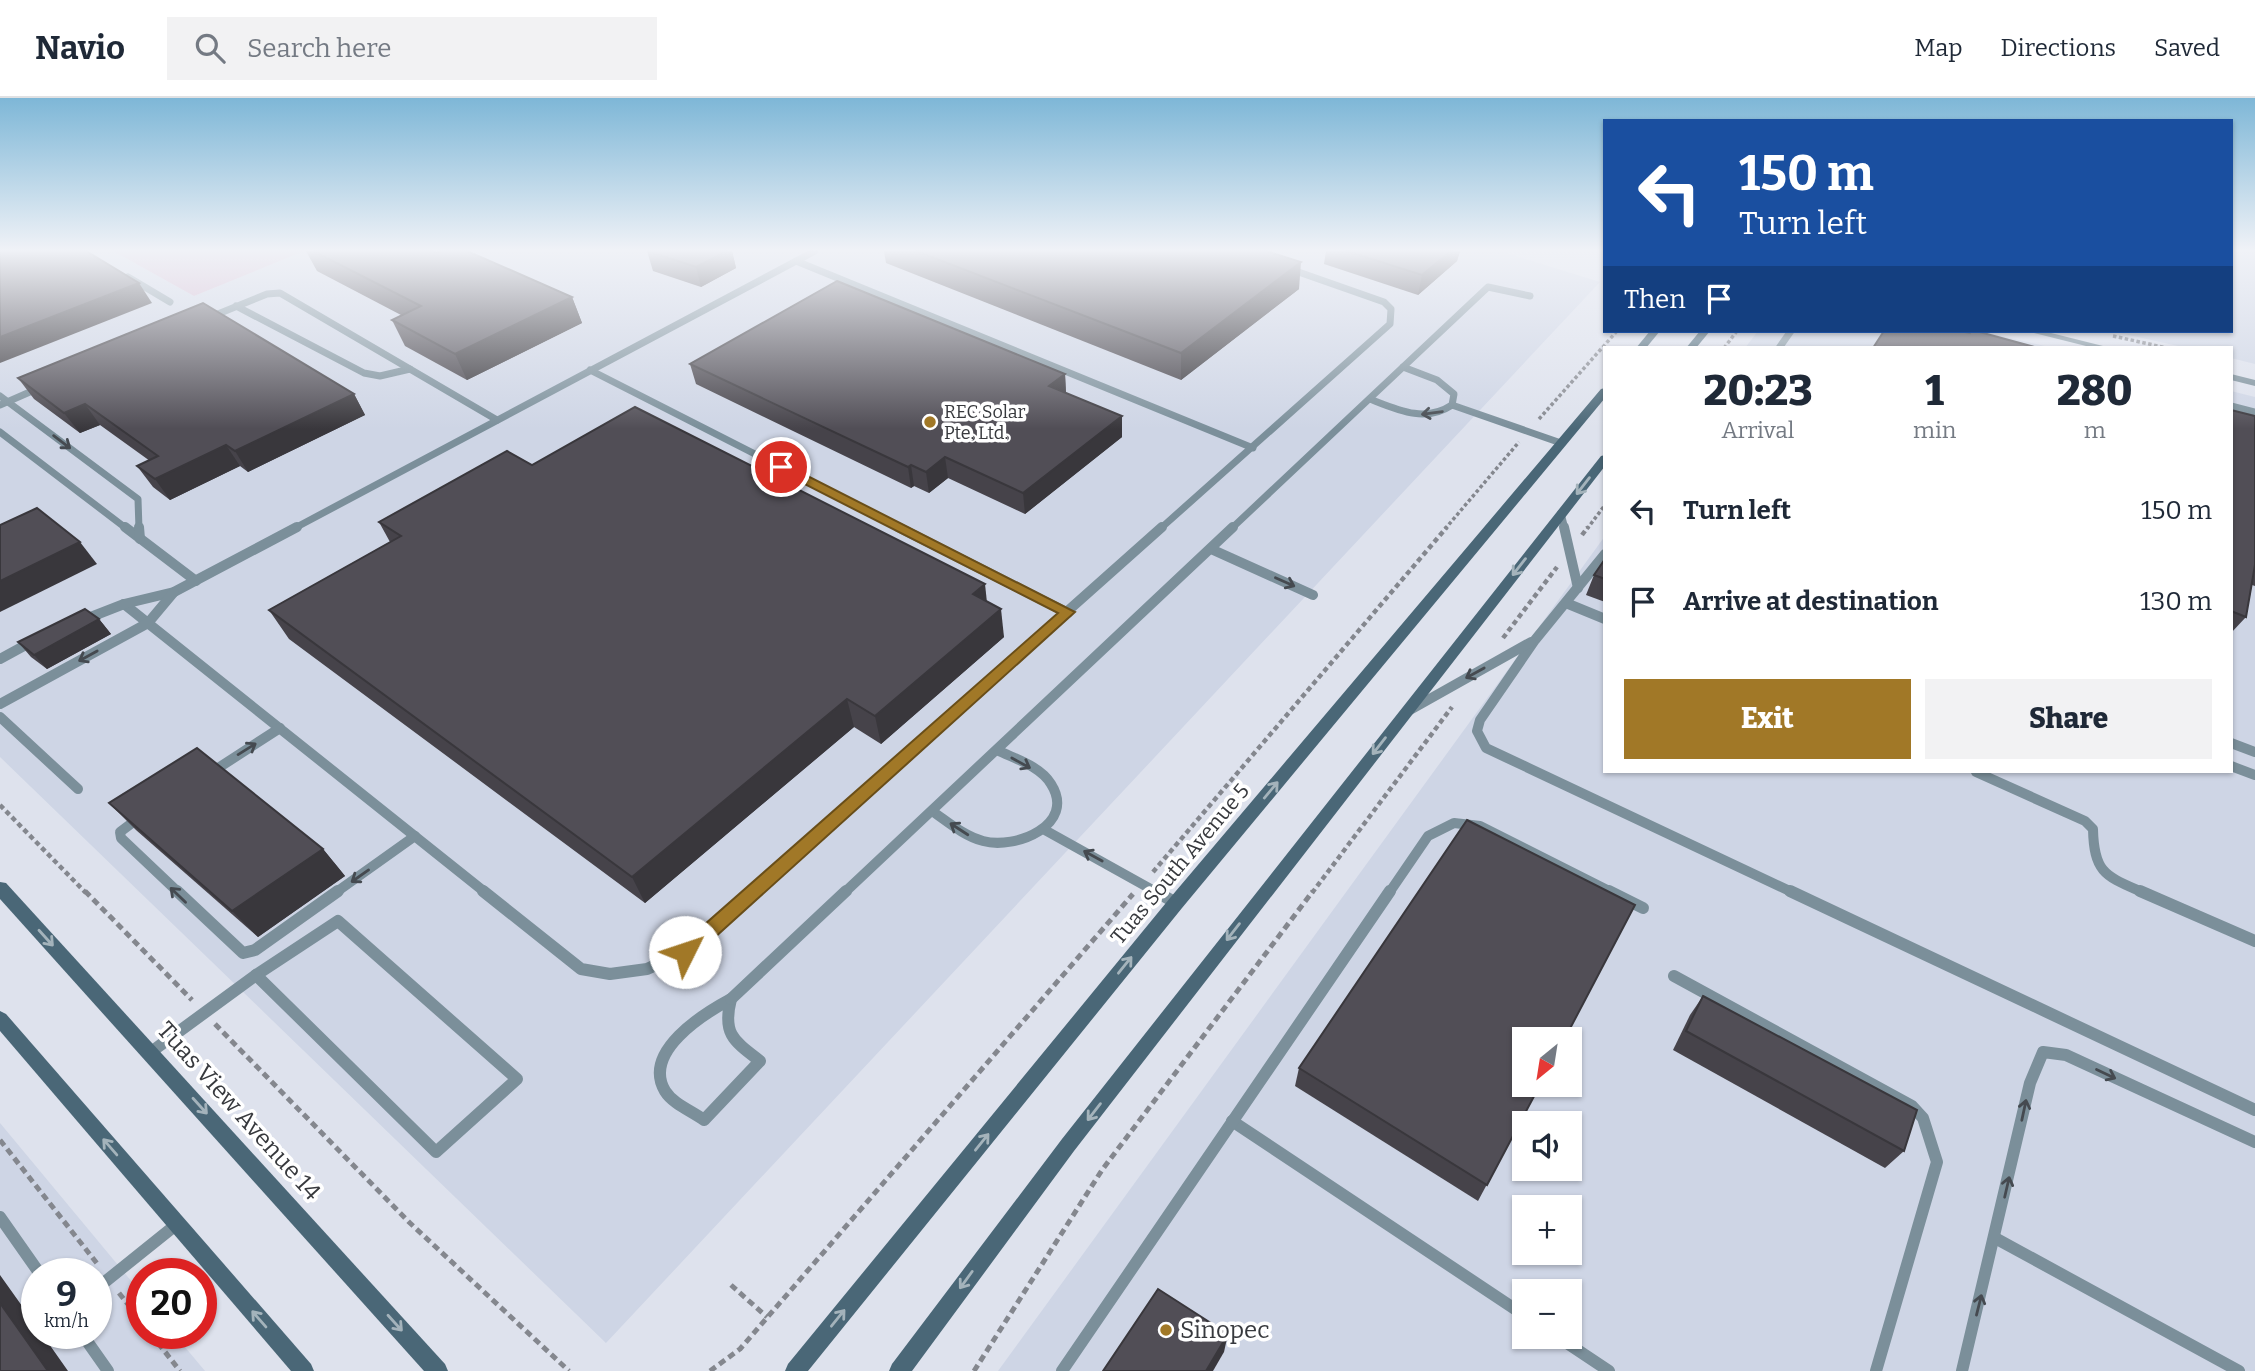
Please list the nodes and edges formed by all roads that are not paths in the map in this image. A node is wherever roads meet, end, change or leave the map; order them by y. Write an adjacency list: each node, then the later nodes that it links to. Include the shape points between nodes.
1 (226, 310): 8 (lane)
2 (244, 310): 12 (lane, via 364,373 380,376)
3 (310, 310): 12 (lane)
4 (703, 310): 13 (lane)
5 (917, 310): 26 (lane)
6 (1391, 310): 26 (lane, via 1380,335)
7 (1463, 310): 11 (lane)
8 (195, 324)
9 (2040, 333): 10 (street)
10 (2097, 346)
11 (1403, 368): 18 (lane); 20 (lane, via 1445,384 1454,394)
12 (410, 369): 23 (lane)
13 (590, 370): 23 (lane); 38 (lane)
14 (2233, 378): 15 (street)
15 (2255, 383)
16 (45, 386): 19 (lane)
17 (1603, 393): 25 (street, Tuas South Avenue 5)
18 (1370, 399): 20 (lane, one-way to 18, via 1439,413 1418,415); 30 (lane)
19 (2, 401): 29 (lane, one-way to 29, via 138,499)
20 (1452, 405): 25 (lane)
21 (2233, 406): 22 (lane)
22 (2255, 412)
23 (496, 420): 32 (lane)
24 (0, 432): 29 (lane)
25 (1562, 443): 62 (street, Tuas South Avenue 5, one-way to 25)
26 (1253, 448): 38 (lane)
27 (1603, 460): 28 (street, one-way to 28)
28 (1561, 513): 33 (lane); 46 (street, one-way to 46)
29 (139, 539): 32 (lane)
30 (1211, 549): 35 (lane, one-way to 35); 50 (lane)
31 (1603, 557): 33 (lane)
32 (195, 581): 34 (lane)
33 (1578, 588): 36 (lane)
34 (174, 592): 37 (lane); 41 (lane)
35 (1313, 595)
36 (1566, 603): 39 (lane); 43 (lane)
37 (124, 604): 40 (lane); 41 (lane)
38 (1068, 612): 60 (lane, via 685,952 655,967 628,975 581,969)
39 (1603, 618)
40 (76, 623)
41 (148, 623): 45 (lane, one-way to 45); 48 (lane)
42 (39, 638): 44 (lane)
43 (1535, 640): 46 (lane, one-way to 46); 70 (lane, via 1479,720 1477,731 1493,753)
44 (0, 659)
45 (0, 704)
46 (1406, 712): 85 (street, one-way to 85, via 1037,1185)
47 (0, 717): 56 (lane)
48 (280, 728): 55 (lane, one-way to 48); 60 (lane)
49 (2233, 744): 51 (lane)
50 (997, 750): 57 (lane); 59 (lane, one-way to 59, via 1045,776 1053,788 1055,809)
51 (2255, 752)
52 (2233, 767): 54 (lane)
53 (1978, 773): 64 (lane, via 2085,821 2093,829 2092,855 2108,877)
54 (2255, 775)
55 (204, 777)
56 (78, 789)
57 (932, 811): 59 (lane, one-way to 57, via 1011,844 988,842 975,839); 67 (lane)
58 (146, 813): 60 (lane, one-way to 58, via 256,950 243,953 121,838 120,832)
59 (1043, 828): 62 (lane, one-way to 59)
60 (415, 836)
61 (0, 888): 69 (street, Tuas View Avenue 14, one-way to 69)
62 (1176, 902): 84 (street, Tuas South Avenue 5, one-way to 62)
63 (1643, 908): 71 (lane, via 1479,826 1443,825 1428,836)
64 (2255, 942)
65 (256, 975): 65 (lane, via 338,922 517,1079 436,1152); 69 (lane)
66 (1674, 976): 88 (lane, via 1912,1106 1923,1118 1937,1162)
67 (731, 999): 67 (lane, via 724,1019 730,1037 760,1061 704,1119 666,1092 661,1068 665,1055 689,1028 706,1012)
68 (3, 1029): 74 (street, one-way to 68)
69 (151, 1052): 83 (street, Tuas View Avenue 14, one-way to 83)
70 (2255, 1110)
71 (1232, 1121): 78 (lane); 86 (lane)
72 (2255, 1142): 75 (lane, one-way to 72, via 2029,1083 2043,1052 2066,1055)
73 (0, 1217): 76 (lane)
74 (177, 1224): 77 (lane); 82 (street, one-way to 74)
75 (1995, 1238): 89 (lane, one-way to 75); 90 (lane)
76 (29, 1258)
77 (112, 1277)
78 (1512, 1307)
79 (93, 1349): 81 (lane)
80 (1576, 1349): 87 (lane)
81 (108, 1371)
82 (303, 1371)
83 (438, 1371)
84 (795, 1371)
85 (899, 1371)
86 (1062, 1371)
87 (1609, 1371)
88 (1876, 1371)
89 (1962, 1371)
90 (2239, 1371)

